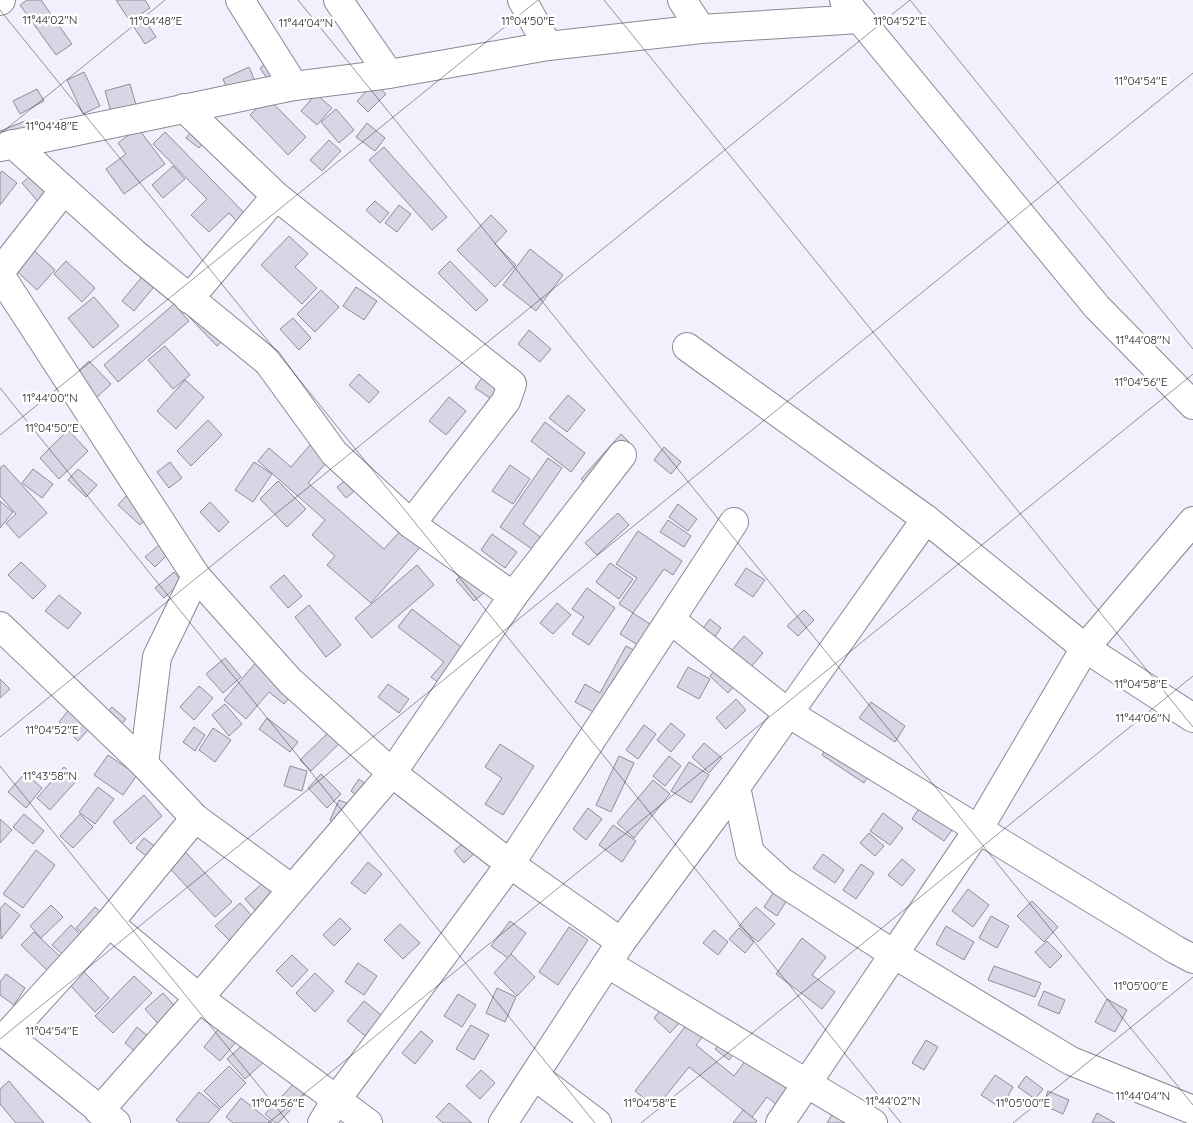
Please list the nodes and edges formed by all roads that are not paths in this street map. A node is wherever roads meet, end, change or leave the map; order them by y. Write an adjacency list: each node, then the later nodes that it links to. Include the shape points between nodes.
1 (240, 0): 9 (street)
2 (338, 0): 8 (street)
3 (522, 0): 7 (street)
4 (682, 0): 6 (street)
5 (852, 10): 6 (street); 17 (street, via 1097,306)
6 (701, 29): 7 (street)
7 (548, 46): 8 (street)
8 (389, 74): 9 (street)
9 (294, 86): 10 (street)
10 (184, 108): 11 (street); 13 (street)
11 (7, 145): 12 (street)
12 (64, 190): 14 (street); 15 (street)
13 (276, 196): 15 (street); 22 (street, via 512,384 506,401)
14 (0, 273): 23 (street)
15 (188, 299): 22 (street, via 268,362 334,453)
16 (687, 347): 19 (street)
17 (1193, 405)
18 (622, 455): 24 (street)
19 (926, 519): 27 (street); 28 (street)
20 (1193, 521): 27 (street)
21 (734, 522): 25 (street)
22 (411, 524): 24 (street)
23 (196, 576): 30 (street, via 157,657); 31 (street, via 290,681)
24 (513, 596): 31 (street)
25 (671, 620): 28 (street); 35 (street)
26 (0, 626): 30 (street)
27 (1085, 648): 29 (street); 34 (street)
28 (788, 713): 32 (street); 34 (street)
29 (1193, 718)
30 (144, 764): 33 (street)
31 (392, 773): 35 (street); 36 (street)
32 (736, 787): 38 (street); 39 (street, via 750,853 782,882)
33 (195, 818): 36 (street); 37 (street)
34 (979, 828): 39 (street); 40 (street)
35 (510, 864): 38 (street); 44 (street)
36 (292, 888): 41 (street)
37 (109, 923): 41 (street); 46 (street, via 7,1035)
38 (614, 953): 42 (street); 43 (street)
39 (892, 954): 43 (street); 45 (street, via 1072,1061)
40 (1193, 959)
41 (199, 998): 44 (street); 46 (street)
42 (535, 1076): 49 (street); 50 (street)
43 (806, 1084): 51 (street); 52 (street)
44 (336, 1100): 47 (street); 48 (street)
45 (1193, 1110)
46 (108, 1117)
47 (322, 1123)
48 (368, 1123)
49 (503, 1123)
50 (597, 1123)
51 (780, 1123)
52 (874, 1123)

